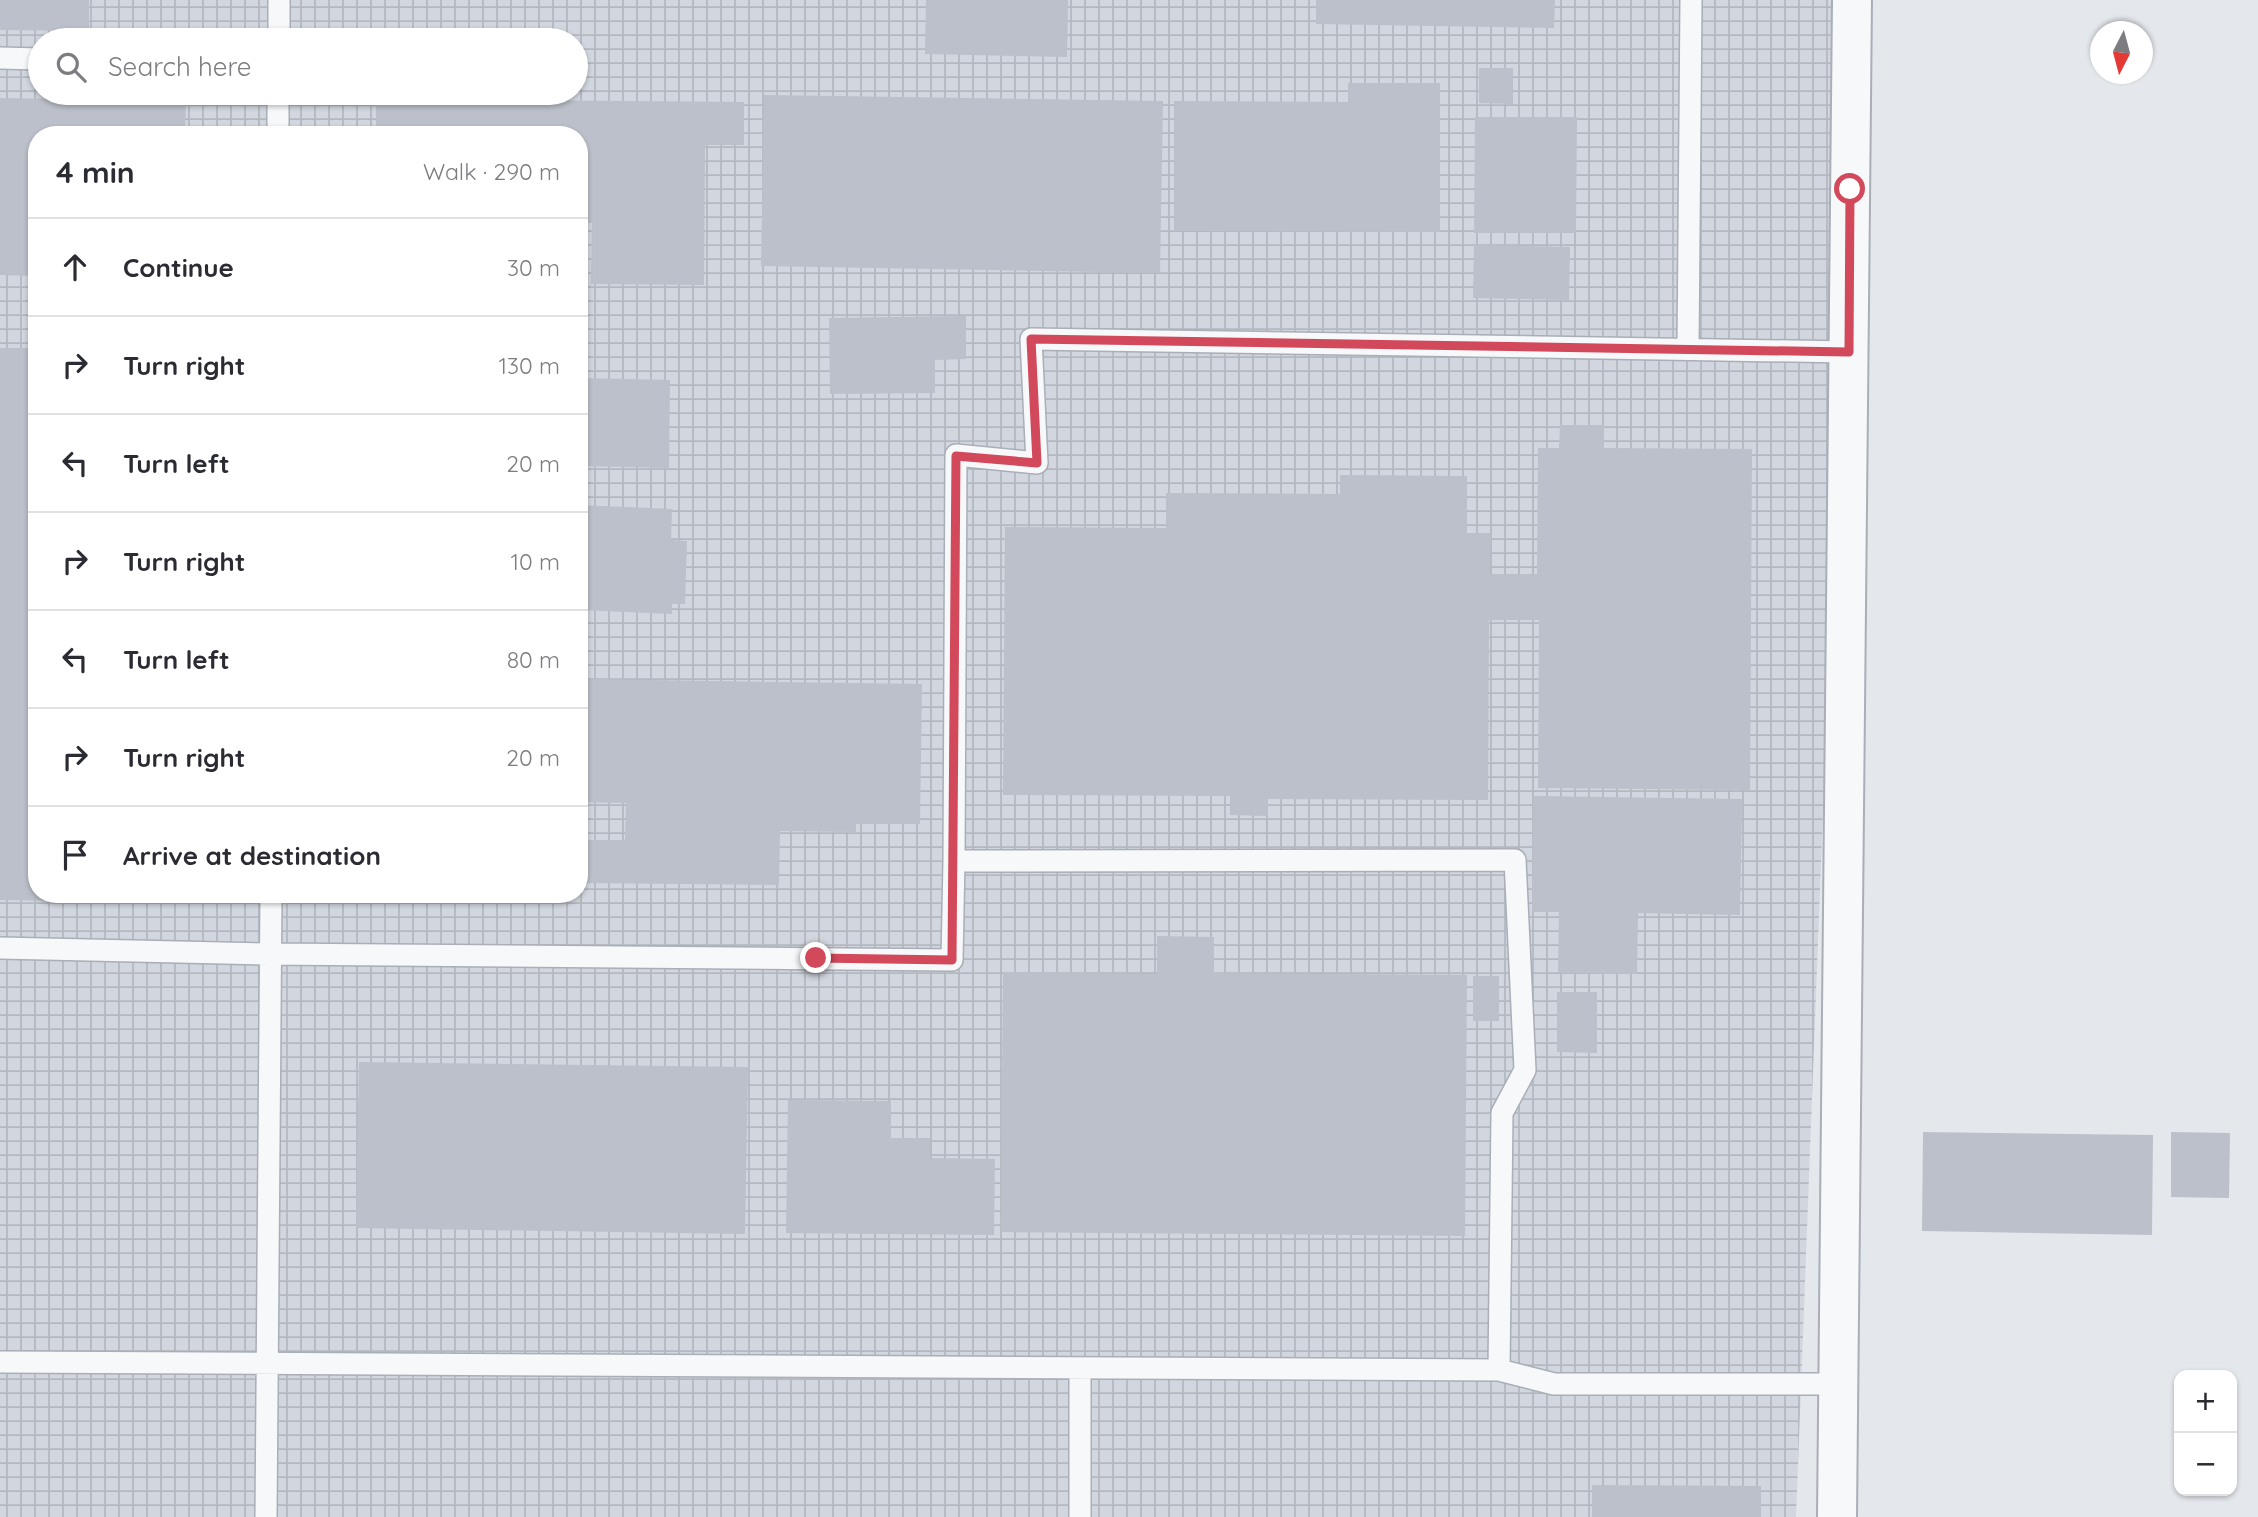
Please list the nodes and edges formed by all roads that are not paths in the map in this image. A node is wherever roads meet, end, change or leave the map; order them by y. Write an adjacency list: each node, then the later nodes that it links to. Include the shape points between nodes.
1 (279, 0): 4 (lane)
2 (1691, 0): 9 (lane)
3 (1852, 0): 10 (street)
4 (279, 28)
5 (0, 58): 6 (lane)
6 (28, 59)
7 (278, 105): 8 (lane)
8 (278, 126)
9 (1688, 349): 10 (lane); 11 (lane, via 1031,339 1037,463 956,456)
10 (1849, 352): 19 (street)
11 (954, 861): 14 (lane, via 952,960); 18 (lane, via 1515,860 1525,1070 1502,1113)
12 (271, 903): 14 (lane)
13 (0, 948): 14 (lane)
14 (270, 954): 16 (lane)
15 (0, 1362): 16 (lane)
16 (267, 1364): 17 (lane); 20 (lane)
17 (1080, 1368): 18 (lane); 21 (lane)
18 (1499, 1370): 19 (lane, via 1554,1384)
19 (1839, 1384): 22 (street)
20 (266, 1517)
21 (1080, 1517)
22 (1838, 1517)

